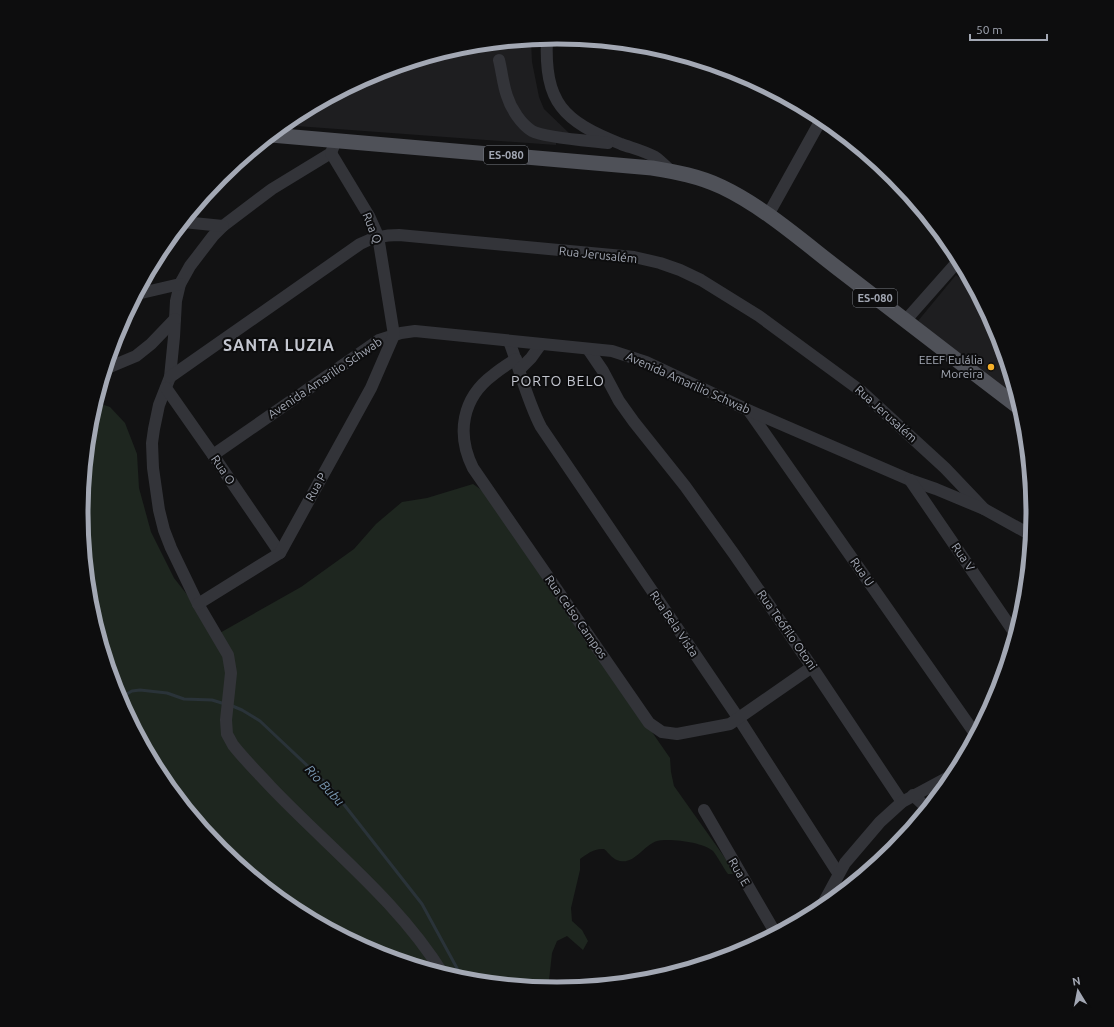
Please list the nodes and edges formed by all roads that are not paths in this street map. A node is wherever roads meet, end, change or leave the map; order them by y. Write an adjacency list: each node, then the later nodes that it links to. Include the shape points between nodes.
1 (547, 44): 5 (street, via 549,77 558,104 582,126)
2 (499, 60): 5 (street, via 507,97 513,110 533,131 545,135)
3 (819, 124): 8 (street)
4 (277, 136): 6 (main road, ES-080)
5 (624, 145): 7 (street, via 656,158)
6 (334, 147): 7 (main road, ES-080, via 594,163); 10 (street); 11 (street, Rua Q)
7 (671, 172): 8 (main road, ES-080, via 693,176 723,187)
8 (768, 215): 16 (main road, ES-080)
9 (189, 223): 10 (street)
10 (223, 226): 13 (street, via 195,259)
11 (378, 236): 17 (street, Rua Q); 23 (street, Rua Jerusalém, via 360,244); 28 (street, Rua Jerusalém, via 399,235 634,258 680,270 759,316 860,391 945,468)
12 (955, 265): 16 (street)
13 (180, 284): 14 (street); 15 (street)
14 (143, 293)
15 (175, 319): 22 (street, via 152,344 136,356); 23 (street)
16 (905, 321): 24 (main road, ES-080)
17 (394, 335): 18 (street, Avenida Amarilio Schwab, via 415,331); 26 (street, Avenida Amarilio Schwab, via 379,340); 30 (street, Rua P, via 371,388)
18 (509, 341): 19 (street, Avenida Amarilio Schwab); 21 (street, Rua Bela Vista)
19 (541, 344): 20 (street, Avenida Amarilio Schwab); 21 (street, via 531,358)
20 (588, 349): 25 (street, Avenida Amarilio Schwab, via 612,351 634,358); 33 (street, Rua Teófilo Otoni, via 634,422 685,486)
21 (518, 364): 34 (street, Rua Bela Vista, via 529,401 541,427); 34 (street, Rua Celso Campos, via 492,375 470,402 463,424 463,435 464,447 473,468 650,723 662,732 677,734 719,727)
22 (111, 367)
23 (168, 382): 26 (street, Rua O); 31 (street, via 156,418 152,443 153,468 164,530)
24 (1013, 403)
25 (748, 410): 27 (street, Avenida Amarilio Schwab); 35 (street, Rua U)
26 (213, 455): 30 (street, Rua O)
27 (910, 480): 28 (street, Avenida Amarilio Schwab); 32 (street, Rua V)
28 (984, 509): 29 (street, Avenida Amarilio Schwab)
29 (1025, 532)
30 (280, 553): 31 (street, Rua P)
31 (198, 604): 44 (street, via 228,655 231,665 226,720 227,734 233,745 288,804 382,897 421,942)
32 (1012, 629)
33 (812, 667): 34 (street, Rua Celso Campos); 38 (street, Rua Teófilo Otoni)
34 (739, 719): 41 (street, Rua Bela Vista)
35 (973, 731)
36 (943, 780): 37 (street)
37 (914, 795): 38 (street); 39 (street)
38 (902, 802): 41 (street, via 880,822)
39 (924, 805)
40 (704, 810): 43 (street, Rua E)
41 (838, 873): 42 (street)
42 (825, 899)
43 (774, 930)
44 (439, 968)

